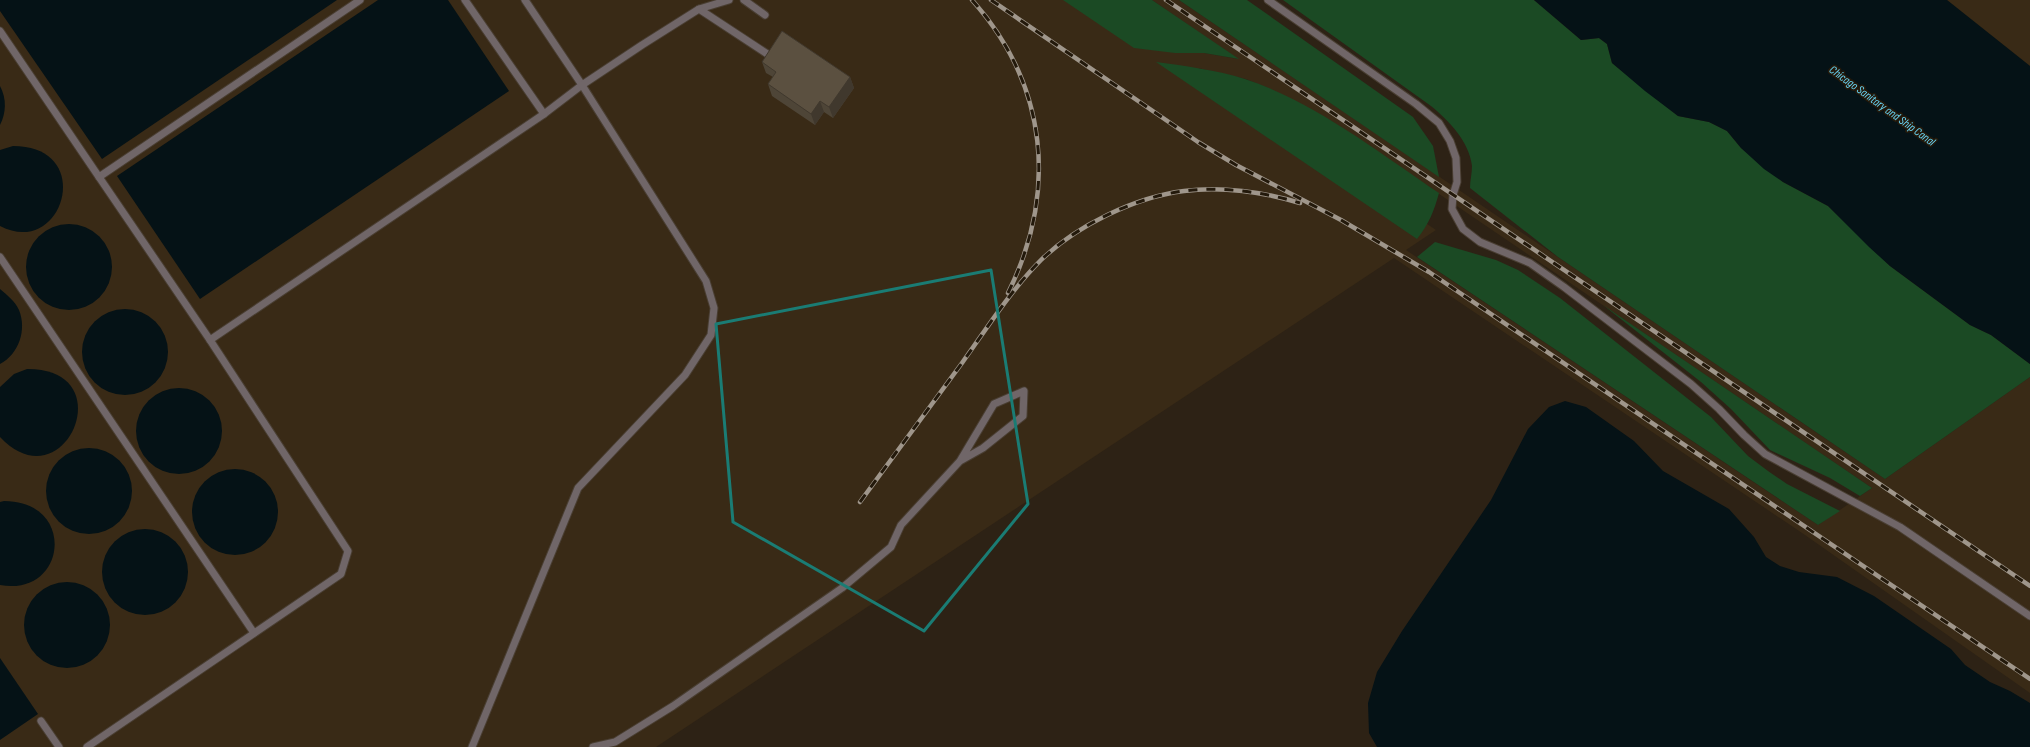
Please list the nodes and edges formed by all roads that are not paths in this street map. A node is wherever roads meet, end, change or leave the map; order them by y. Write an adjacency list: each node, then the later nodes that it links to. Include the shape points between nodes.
1 (360, 0): 13 (lane)
2 (465, 0): 12 (lane)
3 (525, 0): 11 (lane)
4 (728, 0): 7 (lane)
5 (744, 0): 8 (lane)
6 (1268, 0): 17 (lane, via 1439,123 1450,141 1456,158 1457,182 1452,209 1463,229 1480,242 1530,263 1564,287 1691,384 1765,454 1900,527)
7 (699, 9): 10 (lane); 11 (lane)
8 (765, 15)
9 (0, 31): 13 (lane)
10 (775, 59)
11 (582, 85): 12 (lane); 22 (lane, via 706,281 714,308 711,335 686,375 578,488)
12 (544, 114): 15 (lane)
13 (100, 177): 15 (lane)
14 (0, 257): 18 (lane)
15 (210, 340): 18 (lane, via 348,550 341,574)
16 (960, 461): 16 (lane, via 983,448 1023,416 1024,390 994,404); 23 (lane, via 901,525 891,547 842,588 673,706 615,742)
17 (2030, 616)
18 (254, 634): 21 (lane)
19 (41, 721): 20 (lane)
20 (59, 747)
21 (87, 747)
22 (472, 747)
23 (593, 747)

